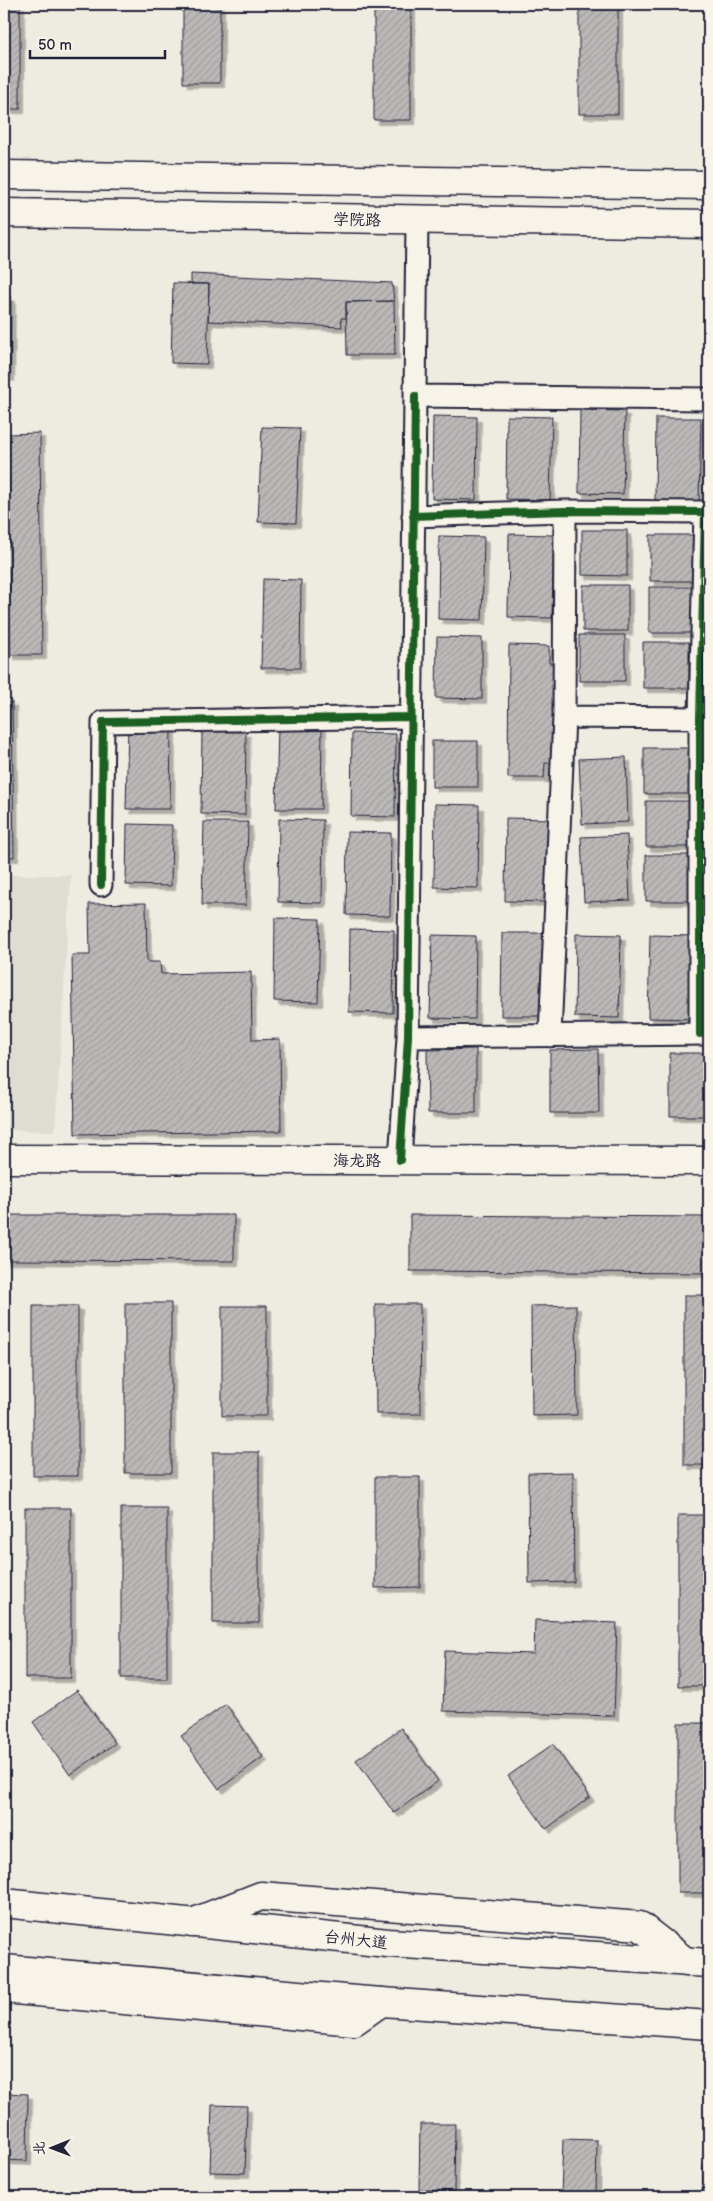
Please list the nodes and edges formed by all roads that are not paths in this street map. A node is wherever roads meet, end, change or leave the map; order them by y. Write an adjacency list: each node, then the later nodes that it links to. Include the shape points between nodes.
1 (4, 175): 2 (main road)
2 (709, 186)
3 (4, 213): 4 (main road, 学院路)
4 (418, 220): 5 (main road, 学院路); 6 (street)
5 (709, 224)
6 (415, 396): 7 (street); 9 (street)
7 (709, 399)
8 (565, 511): 9 (street); 11 (street); 12 (street, via 705,512)
9 (413, 516): 10 (street)
10 (412, 717): 13 (street, via 103,722); 16 (street)
11 (564, 717): 12 (street); 15 (street)
12 (705, 718): 14 (street)
13 (101, 885)
14 (704, 1034): 15 (street)
15 (550, 1036): 16 (street)
16 (408, 1037): 18 (street)
17 (4, 1159): 18 (main road, 海龙路)
18 (400, 1160): 19 (main road, 海龙路)
19 (709, 1161)
20 (4, 1904): 21 (main road, 台州大道)
21 (192, 1923): 22 (main road, 台州大道, via 388,1943); 22 (main road, via 261,1896 290,1898 640,1926)
22 (698, 1962)
23 (4, 1969): 25 (main road)
24 (4, 1989): 25 (main road, via 354,2021)
25 (381, 2002): 26 (main road)
26 (709, 2025)

